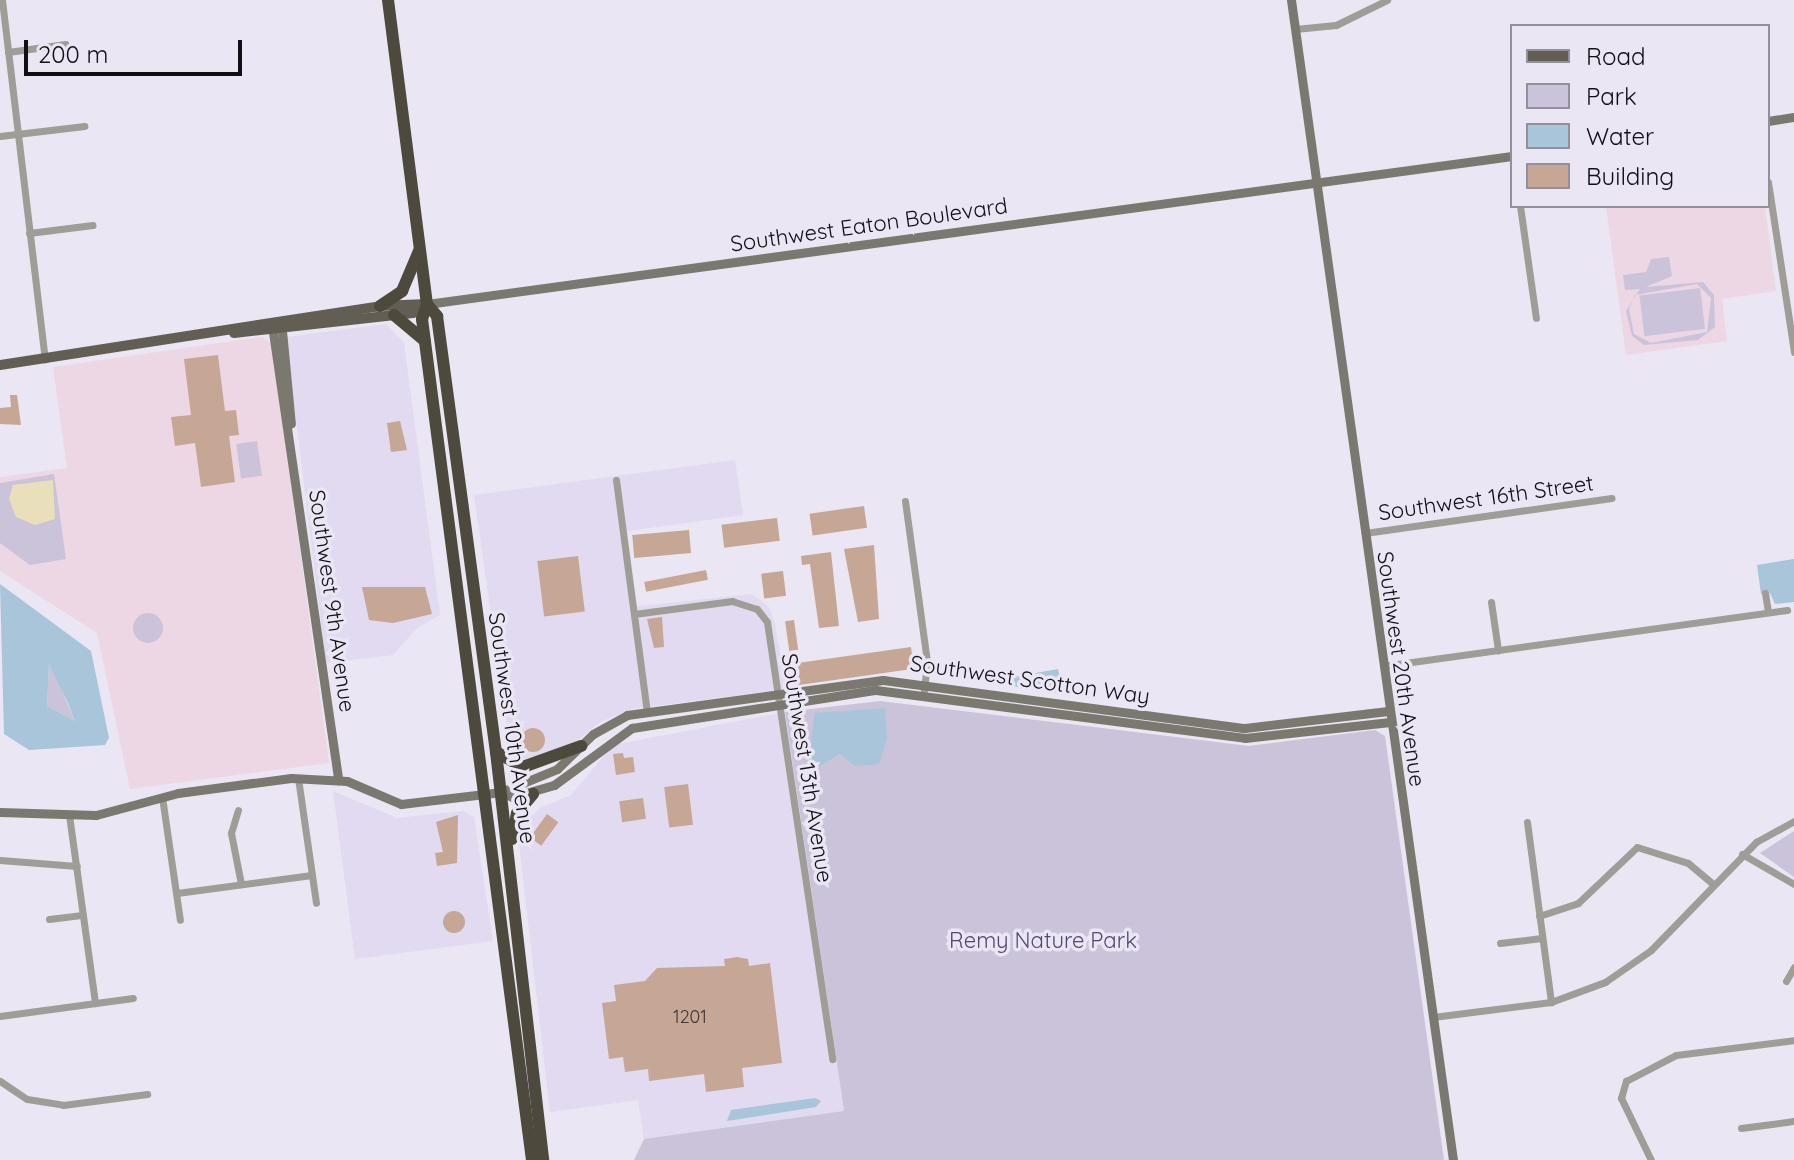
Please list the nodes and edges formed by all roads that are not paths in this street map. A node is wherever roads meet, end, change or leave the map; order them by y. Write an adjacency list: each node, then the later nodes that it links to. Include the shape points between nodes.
1 (2, 0): 7 (street)
2 (388, 0): 19 (highway, Southwest 10th Avenue)
3 (1291, 0): 5 (street, Southwest 20th Avenue)
4 (1387, 0): 5 (street, via 1336,25)
5 (1295, 29): 14 (street, Southwest 20th Avenue)
6 (65, 44): 7 (street)
7 (8, 52): 11 (street)
8 (1794, 117): 9 (street)
9 (1770, 121)
10 (84, 126): 11 (street)
11 (17, 134): 12 (street); 18 (street)
12 (0, 136)
13 (1510, 156): 14 (street, Southwest Eaton Boulevard)
14 (1315, 182): 20 (street, Southwest Eaton Boulevard); 34 (street, Southwest 20th Avenue)
15 (1770, 195): 28 (street)
16 (1520, 208): 24 (street)
17 (93, 225): 18 (street)
18 (29, 233): 29 (street)
19 (420, 248): 20 (highway, Southwest 10th Avenue); 21 (highway, via 402,291)
20 (427, 304): 21 (main road, Southwest Eaton Boulevard); 22 (main road, Southwest Eaton Boulevard); 27 (highway, Southwest 10th Avenue); 50 (highway, Southwest 10th Avenue, via 437,316)
21 (380, 306): 23 (main road, Southwest Eaton Boulevard)
22 (394, 315): 25 (main road, Southwest Eaton Boulevard); 27 (highway)
23 (309, 317): 25 (main road); 26 (main road, Southwest Eaton Boulevard)
24 (1536, 318)
25 (278, 332): 26 (main road, Southwest Eaton Boulevard); 52 (street, Southwest 9th Avenue)
26 (234, 333): 29 (main road, Southwest Eaton Boulevard)
27 (425, 341): 54 (highway, Southwest 10th Avenue)
28 (1794, 352)
29 (45, 359): 30 (main road, Southwest Eaton Boulevard)
30 (0, 365)
31 (616, 480): 39 (street)
32 (1612, 498): 34 (street, Southwest 16th Street)
33 (905, 501): 42 (street)
34 (1365, 533): 41 (street, Southwest 20th Avenue)
35 (1765, 593): 38 (street)
36 (1491, 602): 40 (street)
37 (1787, 610): 38 (street)
38 (1768, 612): 40 (street)
39 (634, 614): 43 (street, Southwest 13th Avenue, via 746,603 767,622); 46 (street)
40 (1498, 650): 41 (street)
41 (1383, 666): 45 (street, Southwest 20th Avenue)
42 (925, 686): 43 (street, Southwest Scotton Way, via 875,680); 44 (street, Southwest Scotton Way); 48 (street, Southwest Scotton Way)
43 (777, 694): 44 (street, Southwest 13th Avenue); 46 (street, Southwest Scotton Way)
44 (779, 705): 55 (street, Southwest Scotton Way, via 626,730 569,777); 86 (street, Southwest 13th Avenue)
45 (1388, 711): 47 (street, Southwest 20th Avenue); 48 (street, Southwest Scotton Way, via 1254,729)
46 (647, 712): 49 (street, Southwest Scotton Way, via 612,721)
47 (1390, 722): 48 (street, Southwest Scotton Way, via 1262,738); 84 (street, Southwest 20th Avenue)
48 (1194, 726)
49 (581, 746): 50 (highway, via 523,767); 53 (street, Southwest Scotton Way, via 557,769)
50 (496, 752): 53 (highway, Southwest 10th Avenue)
51 (298, 778): 52 (street, Southwest Scotton Way); 56 (street, Southwest Scotton Way); 66 (street)
52 (338, 780): 54 (street, Southwest Scotton Way, via 394,804)
53 (501, 792): 54 (street, Southwest Scotton Way); 55 (street, Southwest Scotton Way); 62 (highway, Southwest 10th Avenue)
54 (483, 794): 91 (highway, Southwest 10th Avenue)
55 (533, 794): 62 (highway, via 515,818)
56 (162, 797): 59 (street, Southwest Scotton Way, via 121,811); 70 (street)
57 (238, 810): 67 (street, via 231,833)
58 (0, 812): 59 (street, Southwest Scotton Way)
59 (69, 815): 65 (street)
60 (1794, 821): 63 (street)
61 (1527, 822): 73 (street)
62 (508, 854): 92 (highway, Southwest 10th Avenue)
63 (1742, 854): 68 (street); 69 (street)
64 (0, 860): 65 (street)
65 (77, 866): 72 (street)
66 (312, 875): 67 (street); 71 (street)
67 (241, 884): 70 (street)
68 (1713, 884): 73 (street, via 1688,863 1633,848 1578,903); 81 (street, via 1632,966 1589,990)
69 (1794, 884)
70 (177, 893): 75 (street)
71 (316, 903)
72 (83, 915): 74 (street); 82 (street)
73 (1539, 916): 76 (street)
74 (49, 919)
75 (180, 920)
76 (1542, 938): 77 (street); 81 (street)
77 (1500, 943)
78 (1794, 967): 79 (street)
79 (1786, 981)
80 (133, 998): 82 (street)
81 (1551, 1002): 84 (street)
82 (95, 1003): 83 (street)
83 (0, 1016)
84 (1433, 1017): 93 (street, Southwest 20th Avenue)
85 (1794, 1040): 94 (street, via 1676,1055 1620,1088)
86 (832, 1059)
87 (0, 1081): 88 (street, via 27,1099 63,1105)
88 (147, 1094)
89 (1794, 1121): 90 (street)
90 (1741, 1128)
91 (532, 1160)
92 (543, 1160)
93 (1453, 1160)
94 (1651, 1160)

